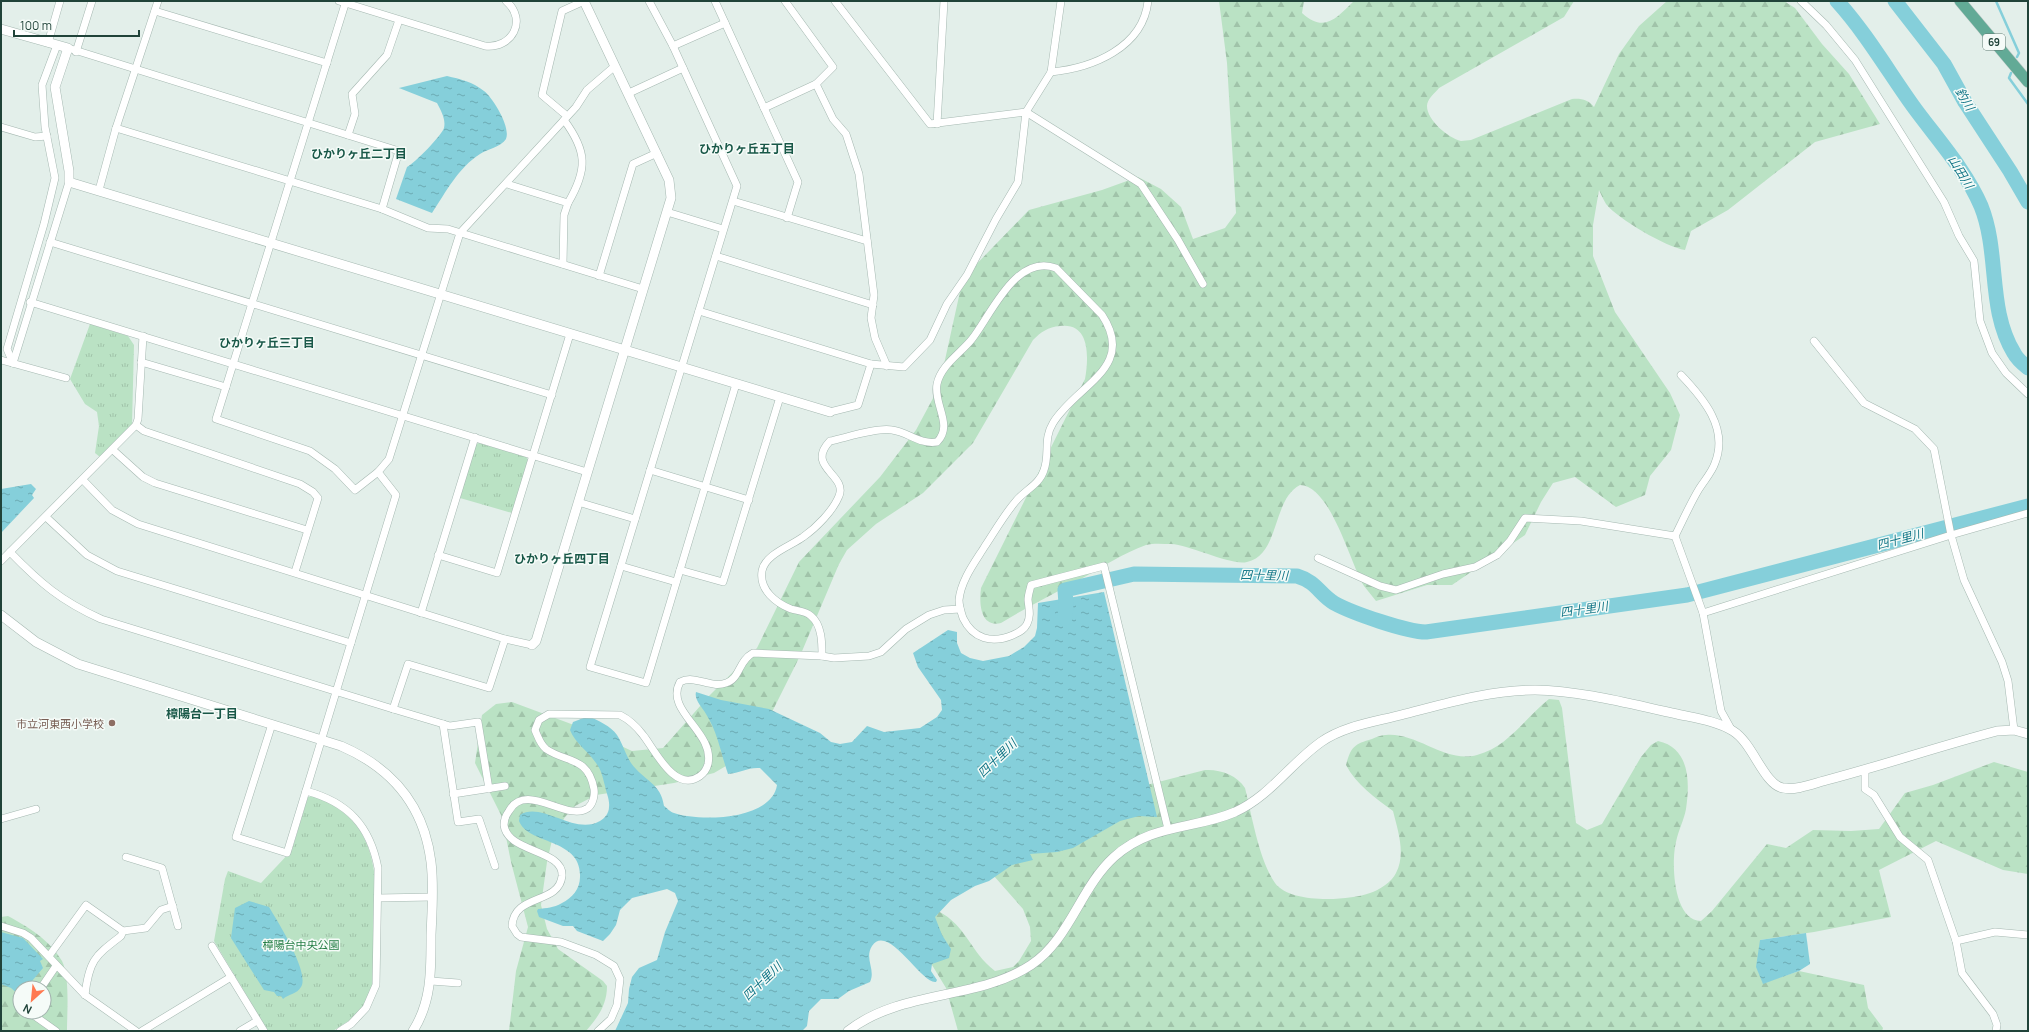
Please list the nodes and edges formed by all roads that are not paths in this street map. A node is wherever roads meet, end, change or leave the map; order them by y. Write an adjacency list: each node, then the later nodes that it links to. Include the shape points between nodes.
1 (60, 1): 20 (street)
2 (92, 1): 22 (street)
3 (158, 1): 16 (street)
4 (506, 1): 17 (street, via 512,6 516,27 508,40 494,47)
5 (584, 1): 24 (street); 33 (street, via 562,12 542,94)
6 (649, 1): 21 (street)
7 (715, 1): 18 (street)
8 (784, 1): 29 (street, via 833,67)
9 (835, 1): 35 (street, via 930,124)
10 (944, 1): 35 (street)
11 (1061, 1): 27 (street)
12 (1148, 1): 27 (street, via 1144,22 1122,47 1083,67)
13 (1801, 1): 81 (street, via 1826,24 1855,60 1944,202 1959,236 1974,261 1980,321 1992,353 2006,373)
14 (1960, 1): 28 (main road, 69)
15 (344, 2): 17 (street); 23 (street)
16 (155, 11): 23 (street); 26 (street)
17 (399, 20): 38 (street, via 387,55 352,94 355,114)
18 (725, 23): 21 (street); 31 (street)
19 (1, 29): 20 (street)
20 (52, 44): 22 (street); 39 (street, via 42,85)
21 (673, 46): 25 (street)
22 (72, 50): 26 (street); 41 (street, via 55,86)
23 (327, 63): 34 (street)
24 (615, 66): 30 (street); 33 (street, via 587,90)
25 (682, 68): 30 (street); 45 (street, via 737,186)
26 (135, 70): 34 (street); 37 (street)
27 (1051, 72): 32 (street)
28 (2028, 82)
29 (816, 84): 31 (street); 52 (street, via 832,119 846,134 859,174)
30 (629, 93): 40 (street)
31 (764, 108): 49 (street, via 798,182)
32 (1026, 112): 35 (street); 58 (street, via 1141,184); 75 (street, via 1021,163 1014,191 996,219 967,275 947,304 925,347 904,367)
33 (565, 118): 43 (street); 46 (street, via 582,151 580,179)
34 (308, 124): 38 (street); 42 (street)
35 (937, 124)
36 (1, 127): 39 (street, via 35,137)
37 (116, 128): 42 (street); 44 (street)
38 (348, 135): 47 (street, via 399,151)
39 (47, 136): 72 (street, via 55,178 7,348)
40 (656, 153): 48 (street, via 671,189); 57 (street, via 633,164)
41 (69, 182): 44 (street); 53 (street)
42 (290, 182): 47 (street); 54 (street)
43 (507, 184): 46 (street); 51 (street)
44 (98, 190): 54 (street)
45 (732, 201): 49 (street); 50 (street)
46 (568, 203): 56 (street, via 564,215)
47 (382, 209): 51 (street, via 428,228 448,229)
48 (667, 212): 50 (street); 59 (street)
49 (787, 218): 52 (street)
50 (723, 229): 55 (street)
51 (460, 234): 56 (street); 60 (street)
52 (867, 241): 63 (street)
53 (50, 242): 61 (street); 62 (street)
54 (271, 243): 60 (street); 62 (street)
55 (716, 256): 63 (street); 64 (street)
56 (563, 264): 57 (street)
57 (599, 276): 59 (street)
58 (1203, 284)
59 (644, 289): 68 (street)
60 (441, 295): 65 (street); 69 (street)
61 (30, 302): 66 (street); 72 (street)
62 (252, 304): 69 (street); 73 (street)
63 (873, 304): 75 (street, via 871,318 874,338)
64 (699, 312): 74 (street); 76 (street)
65 (570, 334): 68 (street); 82 (street)
66 (142, 336): 71 (street); 73 (street)
67 (1814, 341): 101 (street, via 1864,403 1915,429 1934,449)
68 (626, 351): 76 (street); 92 (street)
69 (422, 356): 82 (street); 85 (street)
70 (1, 361): 72 (street)
71 (141, 362): 80 (street); 86 (street)
72 (13, 363): 78 (street)
73 (233, 363): 80 (street); 85 (street)
74 (871, 364): 75 (street); 84 (street, via 858,405)
75 (887, 366)
76 (681, 368): 79 (street); 90 (street)
77 (1681, 375): 102 (street, via 1701,396 1712,413 1719,445 1715,463)
78 (66, 378)
79 (736, 384): 83 (street); 94 (street)
80 (226, 387): 91 (street, via 216,419 310,450 335,469 355,490)
81 (2028, 394)
82 (552, 395): 89 (street)
83 (780, 396): 84 (street); 95 (street)
84 (830, 412)
85 (403, 415): 87 (street); 91 (street, via 389,459)
86 (136, 425): 88 (street); 100 (street, via 144,431 300,484 318,498)
87 (475, 437): 89 (street); 104 (street)
88 (113, 450): 93 (street); 100 (street, via 143,477 155,483)
89 (534, 455): 92 (street); 104 (street, via 497,573)
90 (650, 470): 94 (street); 99 (street)
91 (378, 472): 111 (street, via 396,495)
92 (587, 472): 96 (street)
93 (82, 480): 98 (street); 109 (street, via 112,510 138,524)
94 (706, 487): 95 (street); 108 (street)
95 (749, 500): 108 (street, via 723,582)
96 (578, 502): 99 (street); 118 (street, via 536,642)
97 (2028, 513): 101 (street)
98 (46, 517): 103 (street); 117 (street, via 87,555 117,571)
99 (635, 519): 107 (street)
100 (307, 530): 109 (street)
101 (1951, 535): 114 (street); 125 (street, via 1964,580 2006,675)
102 (1675, 536): 105 (street, via 1581,522 1525,518 1497,555 1476,567 1443,574 1396,590 1380,586); 114 (street)
103 (10, 552): 106 (street); 120 (street, via 53,593 76,608 101,619)
104 (438, 556): 113 (street)
105 (1318, 558)
106 (1, 561)
107 (621, 566): 110 (street); 110 (street, via 590,667 646,683)
108 (680, 570): 110 (street)
109 (295, 572): 111 (street)
110 (676, 582)
111 (366, 596): 113 (street); 117 (street)
112 (960, 609): 119 (street, via 944,610 929,615 906,629 881,652 869,656 840,658); 119 (street, via 961,590 974,564 1015,502 1034,485 1044,470 1047,435 1052,424 1066,405 1097,378 1112,354 1112,332 1102,315 1063,274 1048,265 1028,270 1006,287 972,340 942,373 936,392 944,426 937,442 924,442 899,432 885,430 830,442 826,446 823,462 839,484 841,491 838,497 811,531 776,554 762,570 765,587 774,600 811,616 816,623 821,633); 135 (street, via 968,628 973,633 990,640 1009,636 1019,632 1028,623 1031,585 1104,566)
113 (422, 613): 116 (street)
114 (1703, 613): 124 (street, via 1722,711)
115 (1, 615): 122 (street, via 36,642 78,664)
116 (505, 639): 118 (street); 121 (street, via 489,688 408,664)
117 (351, 643): 120 (street)
118 (532, 645)
119 (822, 656): 163 (street, via 753,653 746,657 735,676 725,684 706,684 696,679 680,682 677,697 684,712 706,743 708,752 704,774 693,780 682,779 669,770 643,734 628,719 620,715 549,714 538,720 535,725 539,741 546,749 580,764 587,771 591,777 594,798 588,808 579,811 529,800 520,801 510,809 504,823 507,834 517,842 554,860 562,870 557,889 519,909 512,926 521,937 560,942 596,955 614,966 620,979 617,1005 611,1019)
120 (336, 692): 121 (street); 127 (street)
121 (393, 709): 123 (street)
122 (272, 724): 127 (street); 131 (street, via 236,837 287,853)
123 (443, 724): 130 (street, via 450,726 478,722); 132 (street)
124 (1731, 729): 128 (street, via 1743,738 1768,779 1778,787 1813,783); 135 (street, via 1607,698 1535,690 1496,693 1341,731 1323,740 1253,802 1220,817)
125 (2014, 730): 126 (street); 128 (street, via 1990,733)
126 (2028, 734)
127 (322, 739): 131 (street); 138 (street, via 373,762 399,786 413,804 428,842)
128 (1864, 770): 145 (street, via 1865,789 1874,795 1900,837 1928,860)
129 (505, 786): 130 (street)
130 (489, 789): 132 (street)
131 (306, 791): 139 (street, via 324,795 339,804 356,818 367,834 378,868)
132 (453, 794): 137 (street, via 458,822 479,818)
133 (36, 809): 134 (street)
134 (1, 819)
135 (1168, 829): 164 (street, via 1135,842 1104,867 1086,891 1059,939 1030,965 1004,979 888,1009)
136 (126, 857): 140 (street, via 162,868)
137 (495, 866)
138 (432, 897): 139 (street); 151 (street)
139 (378, 898): 161 (street, via 376,985 366,1008 351,1024)
140 (173, 906): 142 (street); 143 (street, via 161,910 146,928)
141 (1, 926): 147 (street, via 23,933)
142 (178, 926)
143 (122, 931): 147 (street, via 86,905); 153 (street, via 121,936 93,960)
144 (2028, 935): 145 (street, via 1995,932)
145 (1956, 941): 165 (street, via 1962,973 1993,1014 1997,1024)
146 (212, 946): 149 (street)
147 (49, 956): 148 (street)
148 (56, 966): 150 (street); 153 (street)
149 (231, 977): 155 (street); 158 (street)
150 (46, 980)
151 (431, 981): 152 (street); 162 (street, via 424,1010)
152 (458, 983)
153 (85, 995): 157 (street)
154 (40, 1020): 156 (street)
155 (257, 1021): 159 (street); 160 (street)
156 (56, 1031)
157 (136, 1031)
158 (142, 1031)
159 (240, 1031)
160 (264, 1031)
161 (340, 1031)
162 (413, 1031)
163 (598, 1031)
164 (848, 1031)
165 (1996, 1031)

